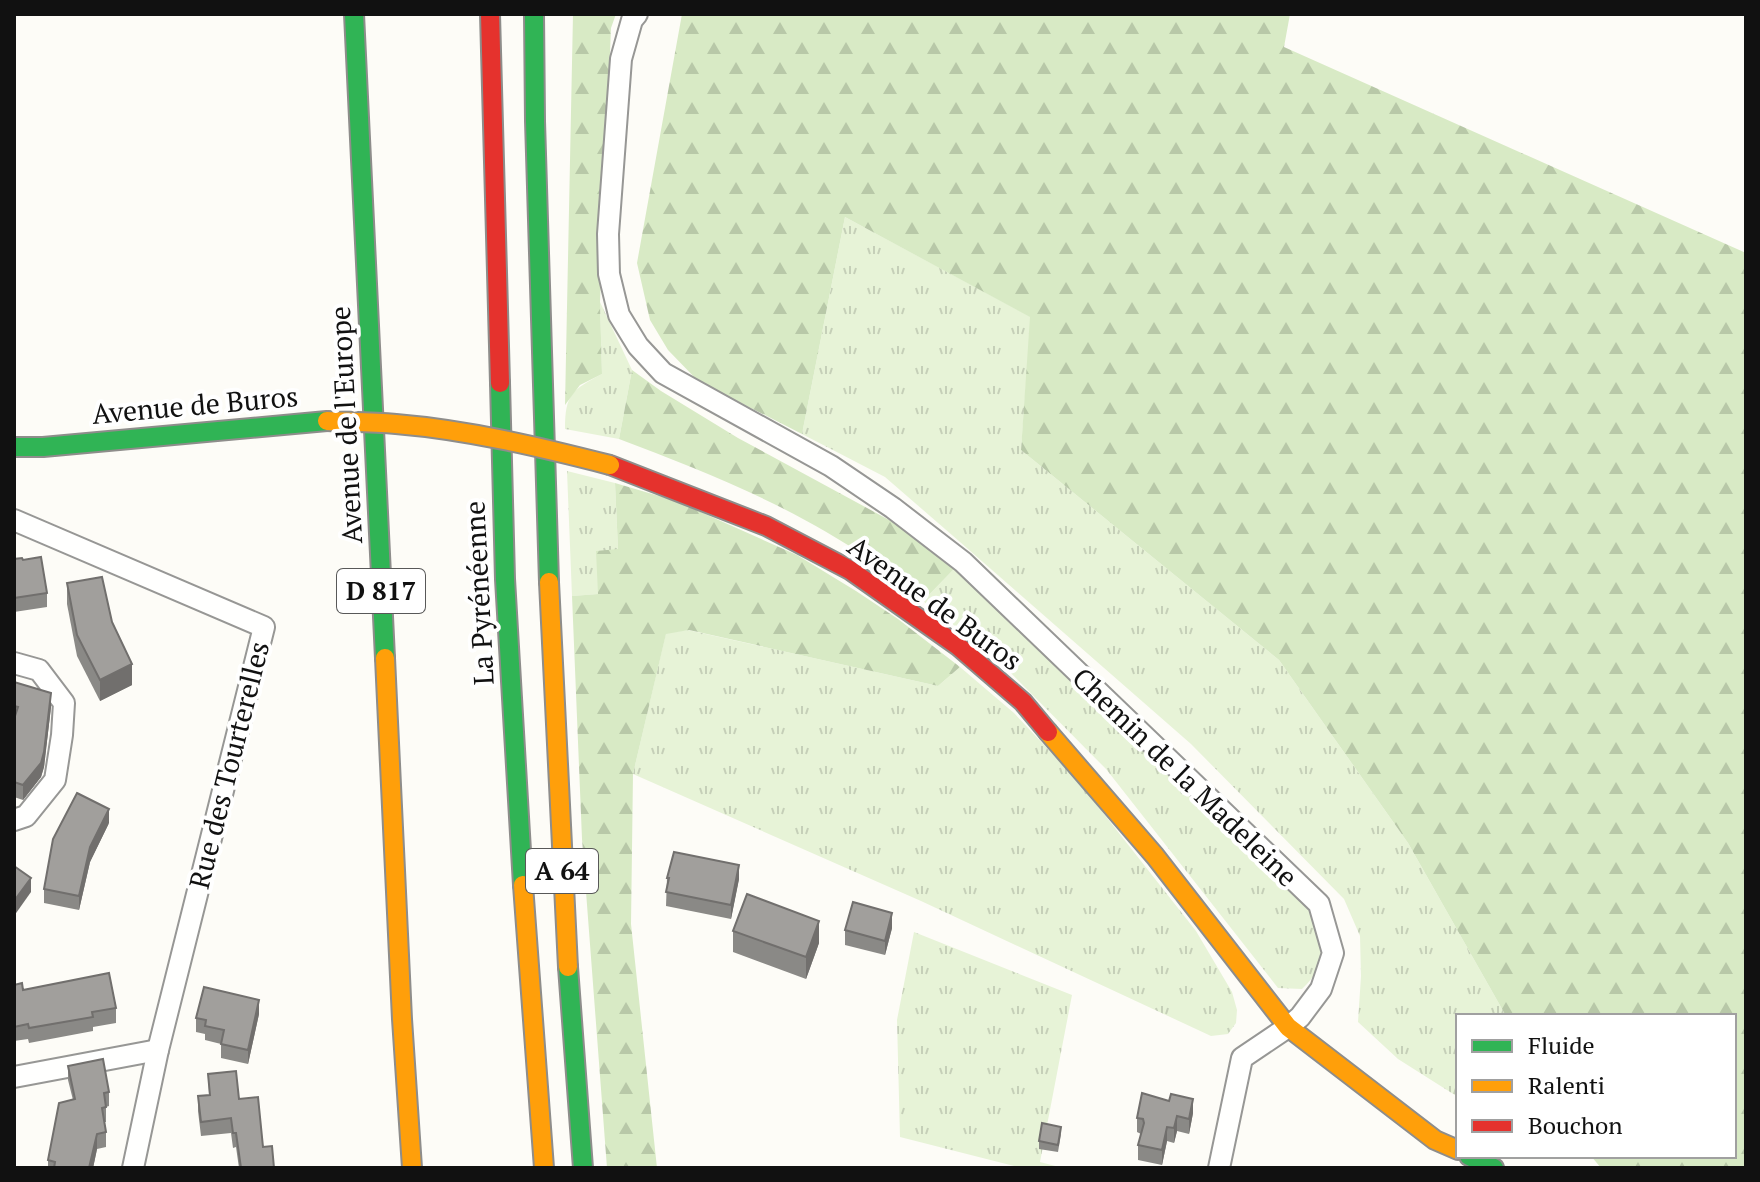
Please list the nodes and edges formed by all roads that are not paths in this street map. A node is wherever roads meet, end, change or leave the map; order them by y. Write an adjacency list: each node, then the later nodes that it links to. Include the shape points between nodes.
1 (354, 14): 17 (main road, Avenue de l'Europe / D 817)
2 (490, 14): 18 (main road, La Pyrénéenne / A 64, via 505,579)
3 (534, 14): 6 (main road, A 64)
4 (637, 14): 11 (street, Chemin de la Madeleine, via 621,59 608,234 609,274 619,315 638,346 663,373 831,466 963,562 1319,904 1333,953 1321,989)
5 (550, 93): 6 (main road)
6 (535, 121): 19 (main road, A 64, via 564,920)
7 (14, 447): 11 (main road, Avenue de Buros, bridge, via 327,421 396,424 539,447 610,465 766,526 850,570 958,646 1023,702 1155,856)
8 (14, 520): 12 (street, Rue des Tourterelles, via 264,627)
9 (14, 663): 10 (street, via 39,670 64,703 55,780 26,816)
10 (14, 820)
11 (1288, 1027): 14 (main road, Avenue de Buros, via 1435,1140); 20 (street, Chemin de la Madeleine, via 1242,1058)
12 (158, 1050): 13 (street); 16 (street, Rue des Tourterelles)
13 (14, 1077)
14 (1456, 1149)
15 (1473, 1158): 21 (main road)
16 (133, 1168)
17 (412, 1168)
18 (544, 1168)
19 (583, 1168)
20 (1219, 1168)
21 (1494, 1168)

